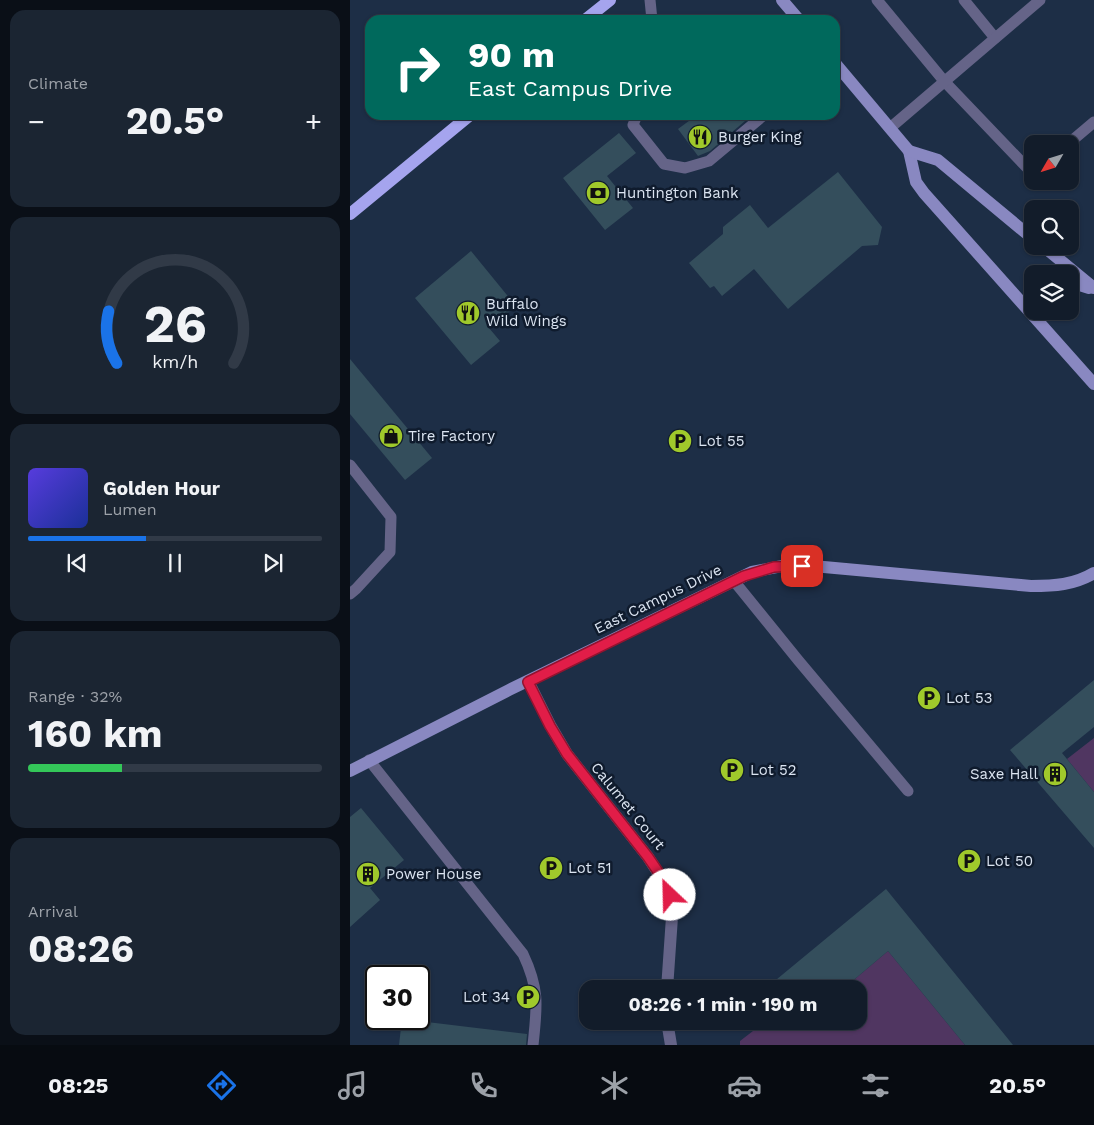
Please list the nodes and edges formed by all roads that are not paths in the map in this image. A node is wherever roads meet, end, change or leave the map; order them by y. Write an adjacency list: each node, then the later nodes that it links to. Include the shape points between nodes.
1 (610, 0): 7 (main road)
2 (650, 0): 8 (lane)
3 (782, 0): 9 (street)
4 (877, 0): 12 (lane)
5 (964, 0): 10 (lane)
6 (1040, 0): 10 (lane)
7 (591, 15)
8 (652, 15)
9 (795, 15)
10 (995, 38): 12 (lane)
11 (840, 69): 17 (street)
12 (944, 81): 17 (lane); 20 (lane)
13 (464, 120): 21 (main road)
14 (635, 120): 15 (lane, via 633,125 664,164 685,168 709,161)
15 (758, 120)
16 (1094, 122): 18 (lane)
17 (890, 128): 19 (street)
18 (1079, 135)
19 (909, 151): 22 (street, via 938,160); 26 (street, via 916,182)
20 (1024, 165)
21 (350, 214)
22 (1024, 231)
23 (1054, 255): 25 (street)
24 (1079, 285): 25 (street)
25 (1094, 289)
26 (1024, 300)
27 (1042, 320): 28 (street)
28 (1094, 384)
29 (350, 465): 32 (lane, via 391,517 390,552)
30 (1094, 573): 31 (street, East Campus Drive, via 1070,584 1030,586 788,565 752,572)
31 (734, 580): 33 (street, East Campus Drive); 36 (lane)
32 (350, 594)
33 (528, 682): 34 (street, East Campus Drive); 37 (street, Calumet Court, via 567,754 648,857 666,885 672,918)
34 (369, 760): 35 (street, East Campus Drive); 39 (lane, via 523,954 536,993)
35 (350, 771)
36 (908, 791)
37 (668, 980)
38 (668, 1030): 40 (street)
39 (533, 1045)
40 (671, 1045)

